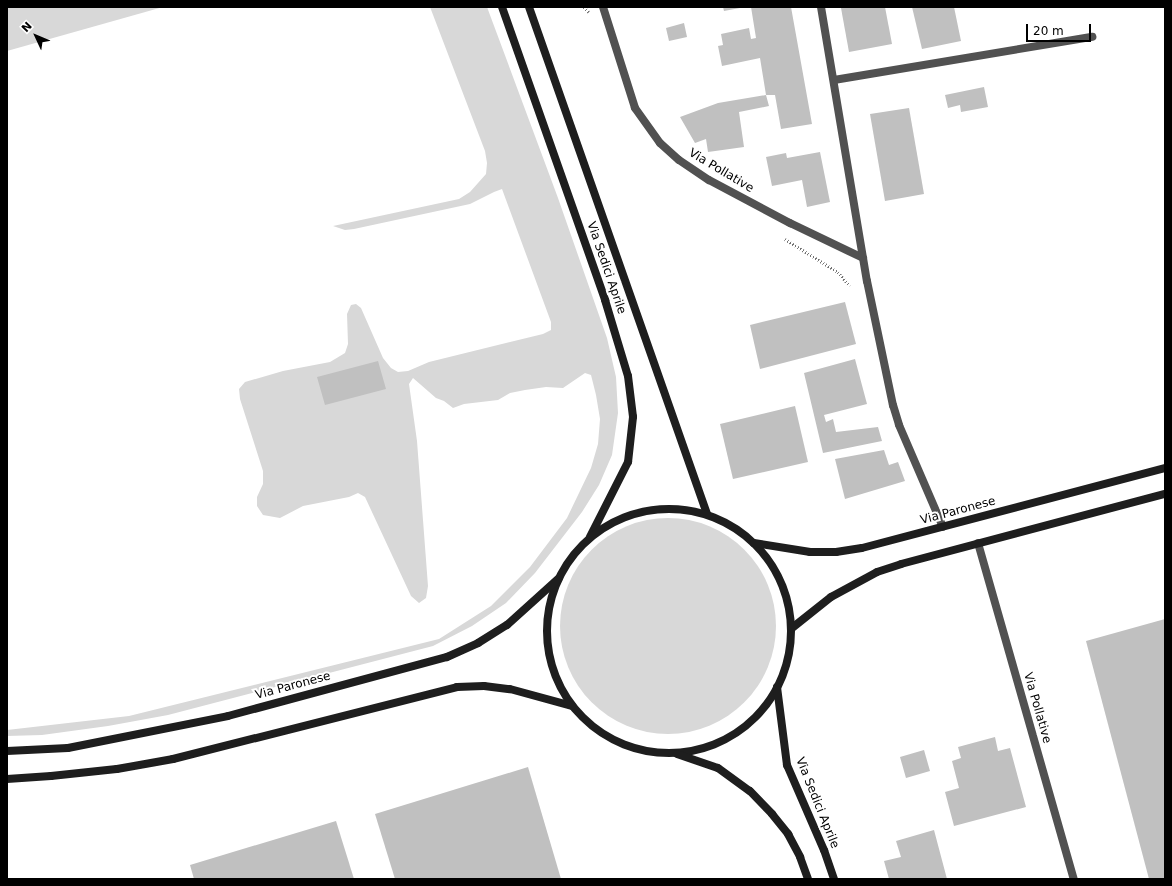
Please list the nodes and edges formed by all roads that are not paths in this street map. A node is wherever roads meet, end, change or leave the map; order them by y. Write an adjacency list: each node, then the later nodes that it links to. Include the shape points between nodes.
1 (502, 7): 12 (main road, Via Sedici Aprile, via 605,300 628,376 633,417 628,462)
2 (529, 7): 10 (main road, Via Sedici Aprile)
3 (603, 7): 7 (street, Via Pollative, via 636,108 660,143 679,160 709,180)
4 (821, 7): 6 (street)
5 (1092, 37): 6 (street)
6 (834, 80): 7 (street)
7 (863, 258): 11 (street, via 893,405)
8 (1165, 468): 11 (main road, Via Paronese)
9 (1165, 494): 14 (main road)
10 (707, 514): 12 (main road, Via Sedici Aprile, via 668,508 643,511 614,522); 13 (main road, Via Sedici Aprile, via 740,530)
11 (943, 527): 13 (main road, Via Paronese, via 862,548 836,552 810,552)
12 (590, 538): 15 (main road, Via Sedici Aprile, via 570,558)
13 (754, 543): 16 (main road, Via Sedici Aprile, via 768,559 785,591)
14 (978, 543): 16 (main road, via 877,572 831,597); 24 (street, Via Pollative)
15 (558, 579): 18 (main road, Via Sedici Aprile, via 548,610 546,632 553,670); 19 (main road, Via Paronese, via 507,625 478,643 447,656 228,716 68,748)
16 (792, 628): 17 (main road, Via Sedici Aprile, via 790,652)
17 (778, 687): 20 (main road, Via Sedici Aprile, via 763,710 746,726 722,741 700,750); 23 (main road, Via Sedici Aprile, via 787,765)
18 (572, 706): 20 (main road, Via Sedici Aprile, via 601,732 618,742 639,750); 21 (main road, via 510,689 484,686 457,687 173,759 110,770)
19 (7, 751)
20 (676, 753): 22 (main road, Via Sedici Aprile, via 718,768 750,791 788,834)
21 (7, 779)
22 (808, 879)
23 (834, 879)
24 (1074, 879)

